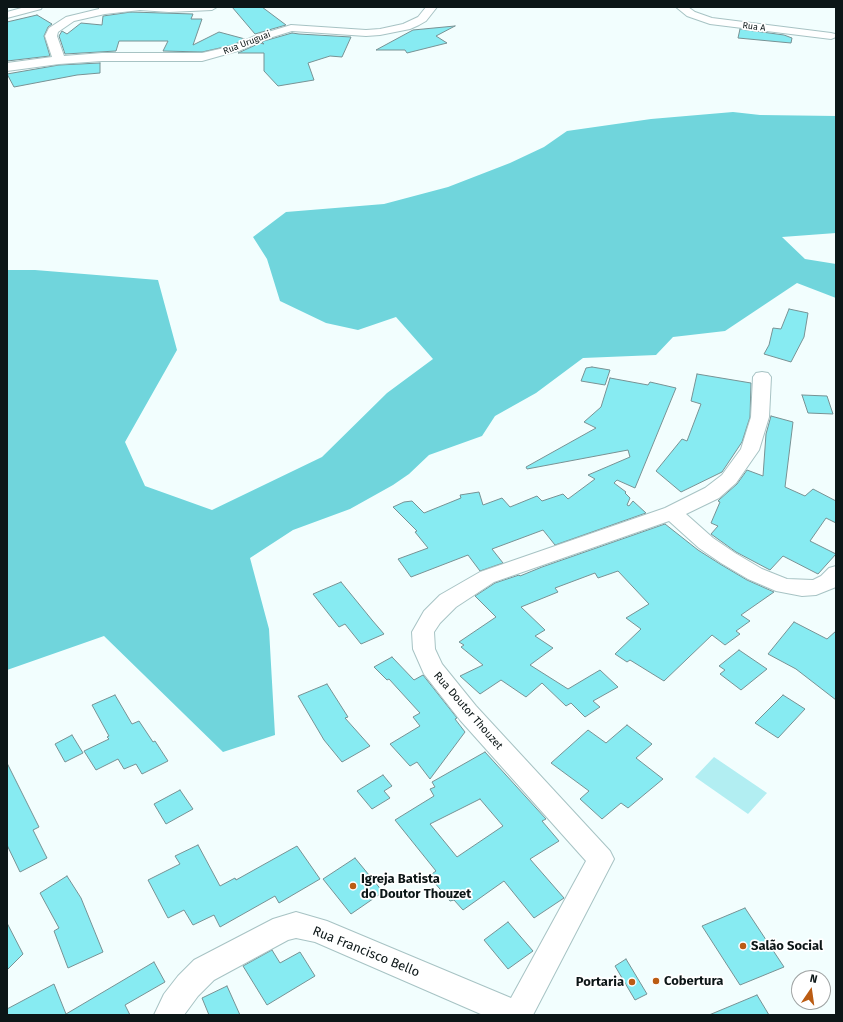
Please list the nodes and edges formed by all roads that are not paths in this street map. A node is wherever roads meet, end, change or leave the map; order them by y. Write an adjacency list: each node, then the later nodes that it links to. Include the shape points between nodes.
1 (37, 7): 7 (street)
2 (140, 7): 3 (street); 6 (street)
3 (212, 7)
4 (432, 7): 9 (street, Rua Uruguai, via 422,19 406,28 386,31 366,33 291,28 230,51 202,57 102,57)
5 (681, 7): 8 (street, Rua A, via 710,21)
6 (105, 9): 9 (street, via 70,19 53,30 51,36)
7 (7, 15)
8 (831, 36)
9 (59, 60): 10 (street, Rua Uruguai)
10 (7, 68)
11 (762, 377): 12 (street, via 760,417 750,450 729,479 712,493)
12 (672, 513): 13 (street, via 706,543 728,558 755,574 784,586 816,587 829,581); 15 (street, Rua Doutor Thouzet, via 487,577 448,601 432,617 423,632 424,649 432,668 468,713 601,858)
13 (836, 573)
14 (169, 1015): 15 (street, Rua Francisco Bello, via 174,1004 204,970 283,928 296,926 317,930)
15 (517, 1015)

